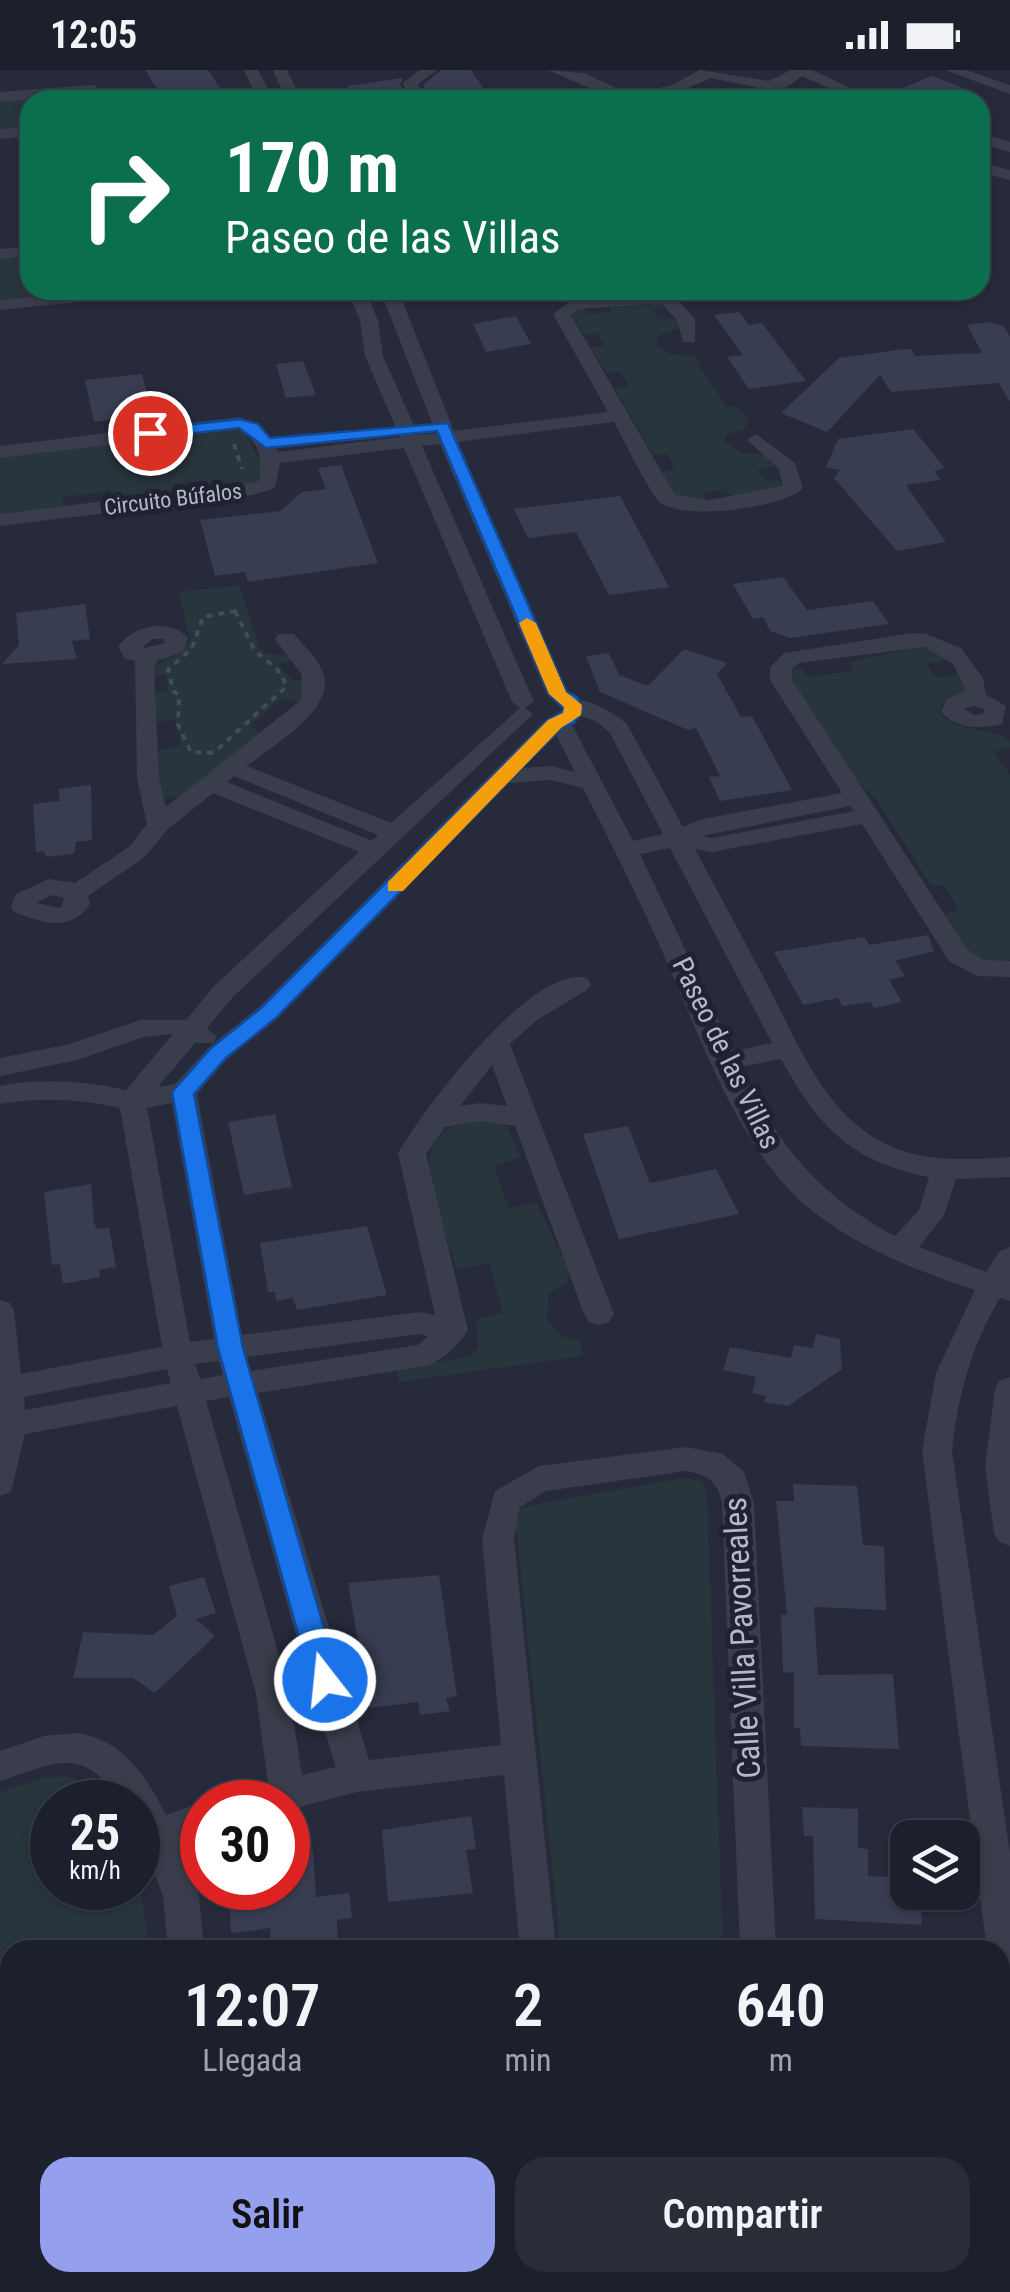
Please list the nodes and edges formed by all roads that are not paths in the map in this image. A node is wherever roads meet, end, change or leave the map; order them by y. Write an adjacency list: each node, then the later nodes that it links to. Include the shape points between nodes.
1 (430, 70): 9 (street, via 410,84)
2 (554, 70): 10 (street)
3 (799, 70): 6 (street); 8 (street, via 783,82)
4 (952, 70): 15 (street)
5 (709, 71): 7 (street); 11 (street)
6 (826, 75): 14 (street)
7 (740, 83): 8 (street); 12 (street)
8 (760, 84): 13 (street)
9 (413, 90)
10 (609, 90)
11 (684, 90)
12 (704, 90)
13 (772, 90)
14 (852, 90)
15 (1010, 90)
16 (48, 300): 21 (street)
17 (360, 300): 25 (street, via 374,356)
18 (393, 300): 24 (street, Paseo de las Villas)
19 (626, 300): 23 (street, via 574,304 562,314)
20 (668, 300): 22 (street, via 686,319)
21 (0, 305)
22 (688, 338)
23 (616, 410): 24 (street); 26 (street, via 667,499 678,505 793,488 780,457)
24 (445, 432): 25 (street); 34 (street, Paseo de las Villas)
25 (407, 437): 27 (street); 33 (street)
26 (756, 440)
27 (268, 451): 28 (street, via 252,427 225,424); 29 (street, Circuito Búfalos, via 268,484 253,490)
28 (0, 452)
29 (0, 520)
30 (286, 638): 35 (street, via 316,674 311,702)
31 (147, 657): 42 (street, via 141,702)
32 (974, 698): 40 (street, via 969,670 949,646 932,640 792,658 781,667 781,680)
33 (522, 708): 34 (street, via 538,694); 43 (street)
34 (562, 712): 36 (street); 38 (street, Paseo de las Villas); 44 (street, Paseo de las Villas, via 605,717 619,729)
35 (230, 767): 37 (street); 39 (street)
36 (506, 776): 38 (street, via 551,773); 51 (street)
37 (209, 783): 41 (street); 42 (street)
38 (592, 784): 45 (street, Paseo de las Villas)
39 (297, 794): 41 (street); 43 (street)
40 (862, 807): 44 (street, via 776,822 712,844); 48 (street, via 958,955 977,968)
41 (277, 811): 46 (street)
42 (160, 825): 47 (street, via 137,852)
43 (393, 832): 46 (street)
44 (678, 839): 45 (street); 54 (street, Paseo de las Villas)
45 (628, 849): 56 (street, Paseo de las Villas)
46 (374, 850): 50 (street)
47 (75, 894)
48 (1010, 969)
49 (578, 984): 53 (street, via 547,996)
50 (224, 991): 51 (street); 52 (street)
51 (268, 1013): 55 (street)
52 (190, 1029): 55 (street); 57 (street, via 141,1026 81,1050); 60 (street)
53 (497, 1044): 61 (street); 62 (street)
54 (789, 1049): 56 (street); 64 (street, Paseo de las Villas, via 832,1118 854,1138 907,1164)
55 (218, 1053): 58 (street)
56 (727, 1061): 65 (street, Paseo de las Villas, via 783,1166 817,1200)
57 (0, 1067)
58 (183, 1092): 60 (street); 71 (street)
59 (0, 1096): 60 (street, via 90,1092)
60 (132, 1101): 72 (street)
61 (523, 1118): 62 (street, via 480,1112); 68 (street)
62 (436, 1119): 69 (street, via 412,1154 413,1167)
63 (1010, 1167): 64 (street, Paseo de las Villas)
64 (944, 1170): 65 (street, via 934,1213)
65 (898, 1249): 66 (street, Paseo de las Villas, via 932,1265)
66 (1004, 1277): 95 (street, Paseo de las Villas, via 947,1377 937,1451)
67 (0, 1310): 76 (street)
68 (599, 1314)
69 (453, 1330): 70 (street, via 419,1324); 73 (street, via 426,1354)
70 (356, 1332): 71 (street); 73 (street)
71 (230, 1348): 72 (street); 75 (street)
72 (178, 1354): 74 (street); 78 (street)
73 (361, 1366): 75 (street)
74 (92, 1373): 76 (street); 79 (street)
75 (240, 1384): 78 (street); 83 (street)
76 (10, 1388): 80 (street)
77 (1010, 1389): 82 (street, via 1000,1467)
78 (187, 1393): 79 (street); 84 (street)
79 (99, 1406): 80 (street)
80 (12, 1425): 81 (street)
81 (0, 1482)
82 (1010, 1532)
83 (325, 1680): 84 (street); 87 (street)
84 (273, 1694): 89 (street)
85 (520, 1758): 87 (street); 93 (street, Calle Villa Pavorreales); 94 (street, Calle Villa Pavorreales, via 498,1539 506,1500 539,1480 686,1459 712,1463 733,1481 738,1503)
86 (0, 1766): 88 (street, via 65,1746 94,1750)
87 (357, 1777): 90 (street)
88 (123, 1780)
89 (271, 1780)
90 (310, 1788)
91 (160, 1836): 92 (street, via 181,1896)
92 (185, 1940)
93 (537, 1940)
94 (758, 1940)
95 (1004, 1940)

